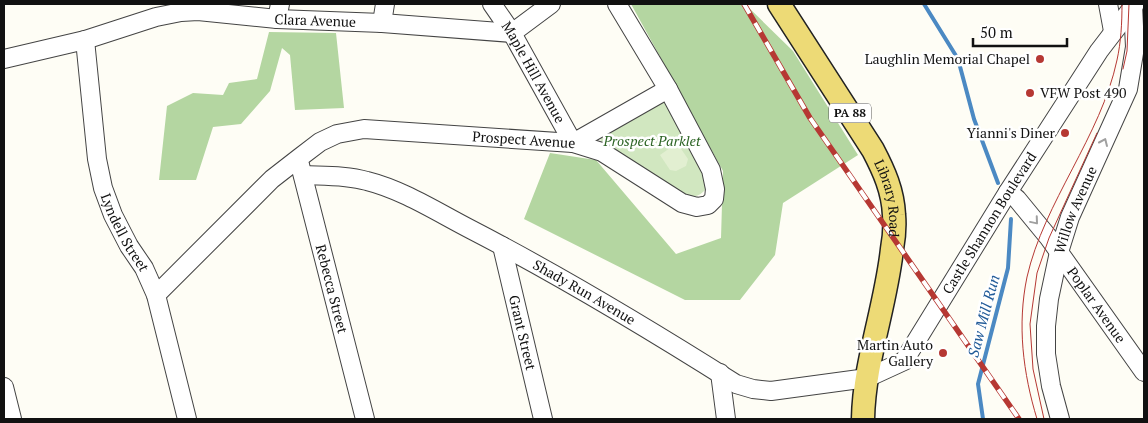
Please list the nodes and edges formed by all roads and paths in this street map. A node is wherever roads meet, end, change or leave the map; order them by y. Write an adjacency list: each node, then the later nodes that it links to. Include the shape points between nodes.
1 (385, 4): 10 (street)
2 (492, 4): 12 (street, Maple Hill Avenue)
3 (551, 4): 12 (street)
4 (617, 4): 15 (street, Prospect Avenue)
5 (779, 4): 25 (main road, Library Road / PA 88, via 873,150 890,187 894,215 890,270)
6 (1108, 4): 11 (street)
7 (1134, 5): 11 (street, Castle Shannon Boulevard); 16 (street, Willow Avenue)
8 (154, 10): 9 (street, Clara Avenue); 13 (street, Clara Avenue)
9 (278, 11): 10 (street, Clara Avenue)
10 (382, 23): 12 (street, Clara Avenue)
11 (1113, 32): 19 (street, Castle Shannon Boulevard)
12 (512, 33): 17 (street, Maple Hill Avenue)
13 (85, 40): 14 (street, Clara Avenue); 22 (street, Lyndell Street, via 103,188 113,214)
14 (4, 59)
15 (668, 88): 17 (street); 17 (street, Prospect Avenue, via 711,170 715,189 714,199 708,205 697,207 682,203 602,152)
16 (1136, 89): 21 (street, Willow Avenue, one-way to 16, via 1070,217)
17 (573, 143): 18 (street, Prospect Avenue, via 364,130 337,134 320,142)
18 (301, 166): 20 (street, Shady Run Avenue, via 392,189); 22 (street, Prospect Avenue, via 272,179); 30 (street, Rebecca Street)
19 (1008, 192): 21 (street, Poplar Avenue, one-way to 21); 25 (street, Castle Shannon Boulevard, via 904,361)
20 (502, 246): 24 (street, Shady Run Avenue, via 606,303); 31 (street, Grant Street)
21 (1060, 252): 23 (street, Poplar Avenue); 33 (street, Willow Avenue, via 1049,299 1046,354)
22 (156, 295): 29 (street, Lyndell Street)
23 (1144, 372)
24 (720, 374): 25 (street, Shady Run Avenue, via 736,384 771,390); 27 (street)
25 (867, 378): 32 (main road, Library Road / PA 88)
26 (4, 387): 28 (street)
27 (722, 418)
28 (12, 419)
29 (187, 419)
30 (365, 419)
31 (544, 419)
32 (863, 419)
33 (1060, 419)

